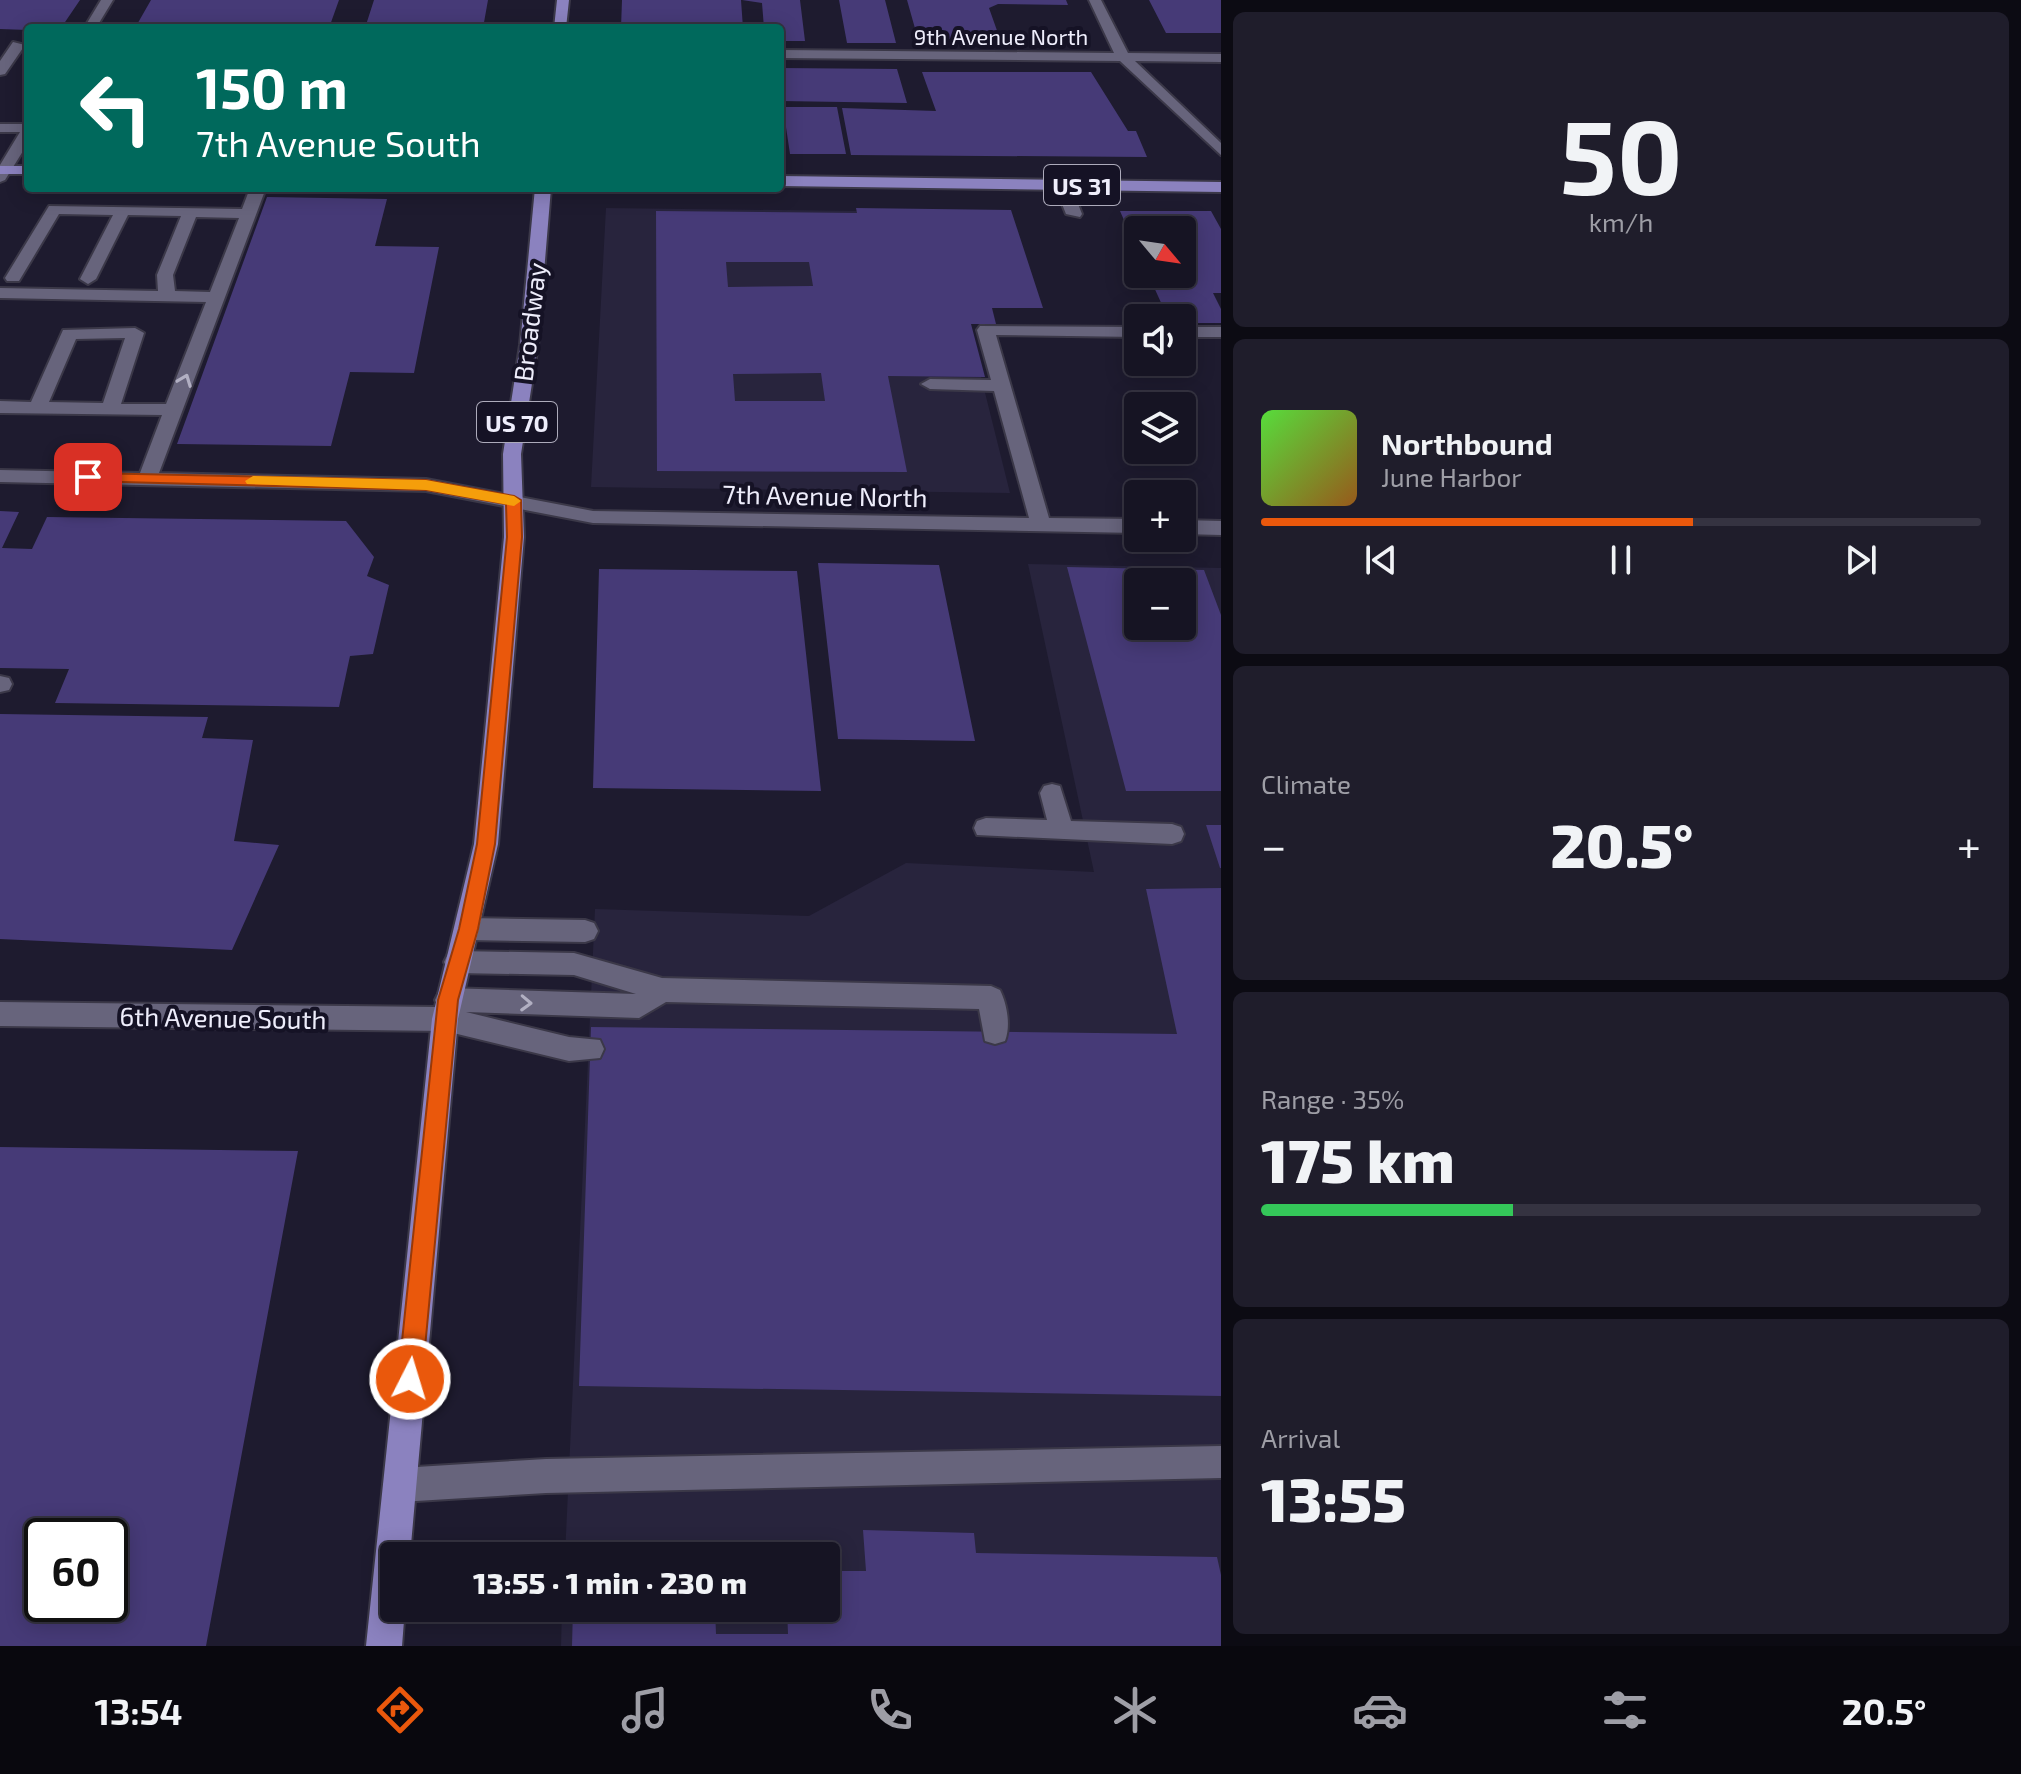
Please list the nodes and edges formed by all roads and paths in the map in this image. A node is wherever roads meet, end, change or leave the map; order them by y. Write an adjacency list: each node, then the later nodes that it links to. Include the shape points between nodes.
1 (107, 0): 4 (street)
2 (563, 0): 5 (main road)
3 (1095, 0): 9 (street)
4 (92, 24)
5 (560, 24)
6 (0, 45): 7 (street)
7 (23, 45): 11 (street)
8 (784, 54): 9 (street, 9th Avenue North)
9 (1123, 57): 10 (street, 9th Avenue North); 15 (street)
10 (1221, 58)
11 (0, 71)
12 (0, 128): 13 (street)
13 (24, 130)
14 (24, 136): 17 (street)
15 (1221, 151)
16 (24, 170): 17 (main road)
17 (2, 172)
18 (784, 181): 19 (main road, US 31)
19 (1062, 184): 20 (main road, US 31); 26 (street)
20 (1221, 187)
21 (257, 192): 25 (street)
22 (543, 192): 43 (main road, Broadway / US 70, via 529,345 512,454)
23 (123, 210): 24 (street); 27 (street, via 54,209); 28 (street)
24 (191, 211): 25 (street); 30 (street, via 165,275)
25 (249, 214): 31 (street)
26 (1074, 214)
27 (13, 278)
28 (88, 279)
29 (0, 293): 30 (street)
30 (167, 296): 31 (street)
31 (217, 297): 40 (street, one-way to 31)
32 (1124, 332): 36 (street, via 986,330)
33 (1196, 332): 34 (street)
34 (1221, 332)
35 (930, 384): 36 (street)
36 (1002, 386): 44 (street)
37 (0, 407): 38 (street)
38 (38, 408): 39 (street); 39 (street, via 69,334 135,333)
39 (110, 409): 40 (street)
40 (174, 410): 42 (street)
41 (0, 476): 42 (street, 7th Avenue North)
42 (147, 479): 43 (street, 7th Avenue North, via 426,485)
43 (514, 500): 44 (street, 7th Avenue North, via 593,517); 52 (main road, Broadway / US 70, via 486,844)
44 (1041, 524): 45 (street, 7th Avenue North)
45 (1124, 526)
46 (1196, 527): 47 (street)
47 (1221, 528)
48 (1052, 793): 50 (street)
49 (986, 828): 50 (street)
50 (1061, 830): 51 (street)
51 (1172, 834)
52 (468, 929): 53 (street); 54 (main road, Broadway / US 70)
53 (585, 931)
54 (457, 962): 55 (street, via 574,964); 56 (main road, Broadway / US 70)
55 (662, 990): 56 (street, one-way to 55, via 639,1006); 58 (street, via 991,998)
56 (446, 1010): 57 (street, 6th Avenue South); 59 (street, via 569,1049); 61 (main road, Broadway / US 70)
57 (0, 1014)
58 (995, 1032)
59 (590, 1049)
60 (1221, 1462): 61 (street, via 546,1476)
61 (400, 1485): 62 (main road, Broadway / US 70)
62 (384, 1646)

